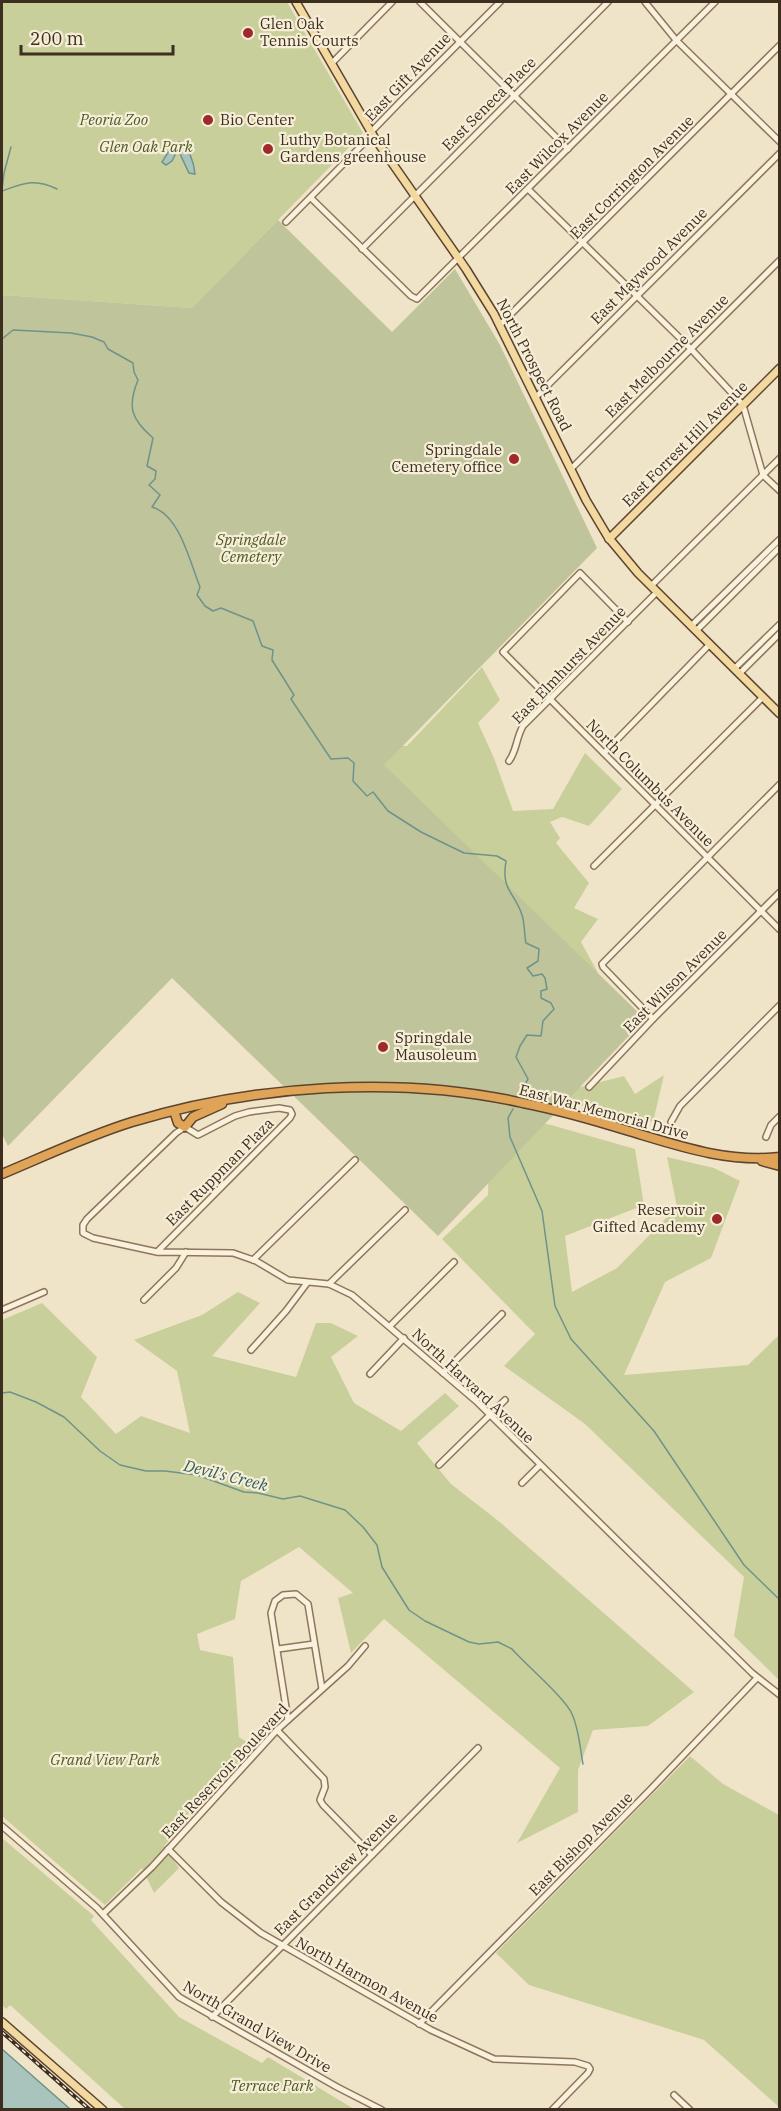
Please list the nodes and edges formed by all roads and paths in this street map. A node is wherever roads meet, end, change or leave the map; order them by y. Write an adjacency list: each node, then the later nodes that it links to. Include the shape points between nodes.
1 (296, 2): 11 (main road, North Prospect Road)
2 (392, 2): 11 (street)
3 (420, 2): 9 (street)
4 (500, 2): 9 (street, East Gift Avenue)
5 (608, 2): 13 (street, East Seneca Place)
6 (645, 2): 8 (street)
7 (715, 2): 8 (street, East Wilcox Avenue)
8 (676, 40): 12 (street); 16 (street, East Wilcox Avenue)
9 (460, 42): 13 (street); 14 (street, East Gift Avenue)
10 (780, 45): 12 (street, East Corrington Avenue)
11 (332, 63): 14 (main road, North Prospect Road)
12 (732, 94): 15 (street); 22 (street, East Corrington Avenue)
13 (514, 96): 16 (street); 19 (street, East Seneca Place)
14 (371, 132): 19 (main road, North Prospect Road); 20 (street, East Gift Avenue)
15 (780, 142)
16 (568, 148): 18 (street, East Wilcox Avenue)
17 (780, 153): 26 (street, East Maywood Avenue)
18 (528, 189): 22 (street); 24 (street, East Wilcox Avenue)
19 (415, 196): 23 (street, East Seneca Place); 24 (main road, North Prospect Road)
20 (311, 198): 21 (street, East Gift Avenue); 23 (street)
21 (286, 222)
22 (583, 242): 26 (street); 27 (street, East Corrington Avenue)
23 (362, 249): 24 (street, East Wilcox Avenue, via 415,299)
24 (458, 258): 27 (main road, North Prospect Road)
25 (780, 260): 28 (street, East Melbourne Avenue)
26 (637, 295): 28 (street); 30 (street, East Maywood Avenue)
27 (501, 325): 30 (main road, North Prospect Road)
28 (691, 349): 31 (street); 33 (street, East Melbourne Avenue)
29 (780, 369): 31 (main road, East Forrest Hill Avenue)
30 (536, 397): 33 (main road, North Prospect Road)
31 (743, 405): 34 (street); 36 (main road, East Forrest Hill Avenue)
32 (780, 458): 34 (street)
33 (571, 469): 36 (main road, North Prospect Road)
34 (763, 475): 35 (street); 39 (street)
35 (780, 491)
36 (609, 539): 39 (main road, North Prospect Road)
37 (780, 539): 43 (street)
38 (780, 547): 43 (street)
39 (651, 586): 40 (main road, North Prospect Road)
40 (657, 592): 41 (street, East Elmhurst Avenue); 43 (main road, North Prospect Road)
41 (628, 622): 48 (street, East Elmhurst Avenue); 48 (street, North Columbus Avenue, via 580,573 503,652)
42 (780, 624): 46 (street)
43 (694, 628): 45 (main road, North Prospect Road)
44 (780, 633): 46 (street)
45 (710, 644): 46 (main road, North Prospect Road); 50 (street)
46 (737, 671): 47 (main road, North Prospect Road)
47 (762, 697): 49 (main road, North Prospect Road); 53 (street)
48 (550, 700): 50 (street, North Columbus Avenue); 51 (street, East Elmhurst Avenue, via 522,729)
49 (780, 714)
50 (604, 753): 53 (street, North Columbus Avenue)
51 (509, 761)
52 (780, 784): 54 (street)
53 (655, 805): 54 (street, North Columbus Avenue); 55 (street)
54 (707, 857): 57 (street, North Columbus Avenue); 60 (street, via 602,964)
55 (594, 866)
56 (780, 892): 57 (street, East Wilson Avenue)
57 (761, 911): 58 (street, North Columbus Avenue); 60 (street, East Wilson Avenue)
58 (780, 930)
59 (780, 1005): 65 (street, via 679,1107)
60 (653, 1019): 61 (street, East Wilson Avenue)
61 (589, 1087)
62 (253, 1095): 63 (highway, East War Memorial Drive); 66 (highway, via 205,1111); 70 (highway, East War Memorial Drive, via 358,1088 481,1095 568,1113 697,1152)
63 (174, 1111): 66 (highway); 73 (highway, East War Memorial Drive, via 86,1138)
64 (780, 1116): 68 (street)
65 (671, 1122)
66 (182, 1125): 67 (highway); 75 (street, East Ruppman Plaza, via 198,1135 249,1112 285,1108 292,1112 259,1151)
67 (176, 1133): 75 (street, North Harvard Avenue, via 86,1221 82,1230 89,1237)
68 (766, 1137)
69 (780, 1157): 70 (highway, East War Memorial Drive)
70 (747, 1159): 72 (highway)
71 (355, 1160): 77 (street)
72 (780, 1166)
73 (2, 1174)
74 (405, 1210): 80 (street)
75 (157, 1252): 76 (street, North Harvard Avenue)
76 (186, 1252): 77 (street, North Harvard Avenue, via 230,1253); 82 (street, via 176,1268)
77 (253, 1260): 79 (street, North Harvard Avenue, via 285,1279)
78 (454, 1262): 85 (street)
79 (307, 1283): 80 (street, North Harvard Avenue); 87 (street)
80 (329, 1284): 85 (street, North Harvard Avenue, via 352,1294)
81 (44, 1292): 83 (street)
82 (144, 1300)
83 (2, 1310)
84 (502, 1314): 88 (street)
85 (390, 1326): 86 (street, North Harvard Avenue)
86 (404, 1338): 88 (street, North Harvard Avenue); 89 (street)
87 (251, 1350)
88 (443, 1373): 91 (street, North Harvard Avenue)
89 (370, 1374)
90 (505, 1400): 91 (street)
91 (489, 1414): 92 (street); 93 (street, North Harvard Avenue)
92 (439, 1465)
93 (540, 1465): 94 (street); 98 (street, North Harvard Avenue)
94 (522, 1483)
95 (314, 1644): 97 (street); 97 (street, via 308,1604 289,1593 278,1597 272,1609); 99 (street)
96 (365, 1646): 99 (street, East Reservoir Boulevard)
97 (278, 1649): 101 (street)
98 (757, 1678): 100 (street, North Harvard Avenue); 111 (street, East Bishop Avenue)
99 (322, 1689): 101 (street, East Reservoir Boulevard)
100 (780, 1695)
101 (288, 1720): 102 (street, East Reservoir Boulevard)
102 (277, 1730): 105 (street, East Reservoir Boulevard); 106 (street, via 324,1779 320,1800 323,1805)
103 (478, 1748): 106 (street, East Grandview Avenue)
104 (2, 1826): 107 (street, North Grand View Drive)
105 (168, 1849): 107 (street, East Reservoir Boulevard); 108 (street, North Harmon Avenue, via 221,1902)
106 (372, 1855): 108 (street, East Grandview Avenue)
107 (103, 1914): 109 (street, North Grand View Drive, via 173,1992)
108 (282, 1946): 109 (street, East Grandview Avenue); 111 (street, North Harmon Avenue)
109 (212, 2017): 114 (street, North Grand View Drive)
110 (2, 2022): 113 (main road)
111 (419, 2024): 115 (street, North Harmon Avenue, via 494,2059 590,2068)
112 (674, 2095): 116 (street)
113 (103, 2109)
114 (382, 2109)
115 (552, 2109)
116 (690, 2109)

